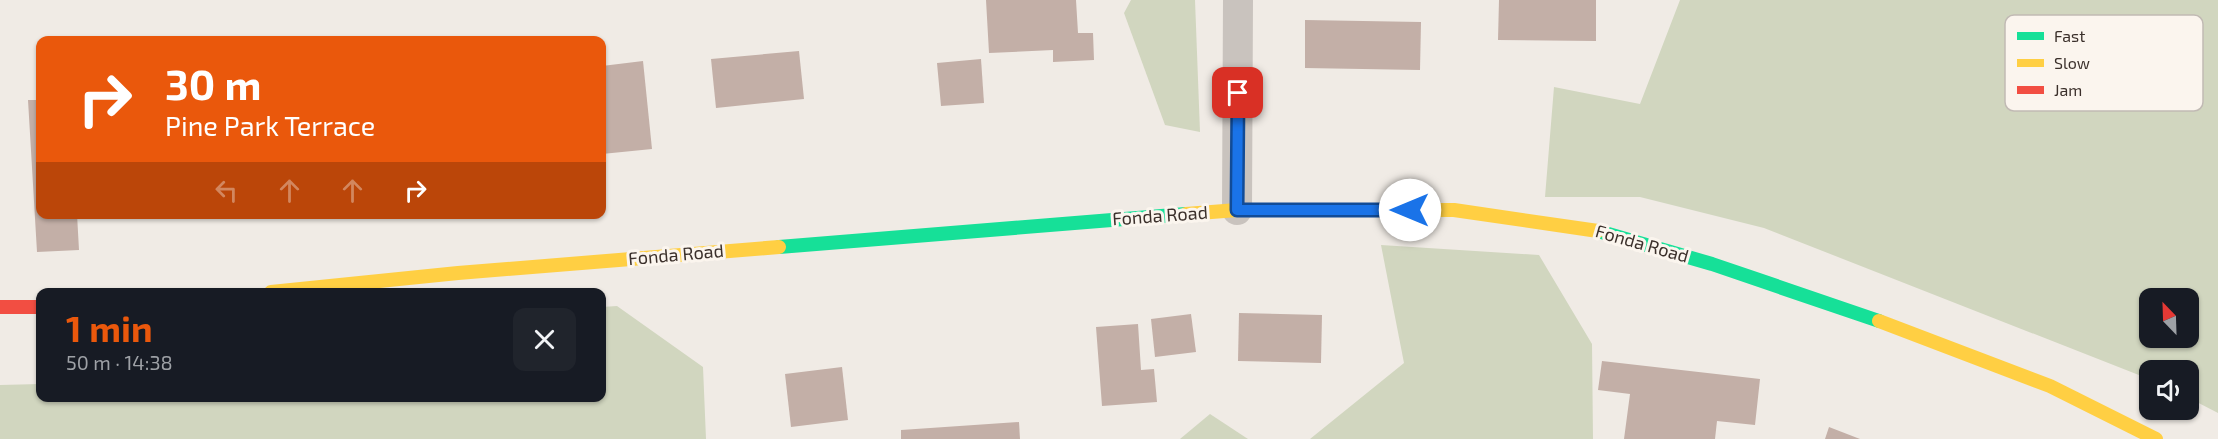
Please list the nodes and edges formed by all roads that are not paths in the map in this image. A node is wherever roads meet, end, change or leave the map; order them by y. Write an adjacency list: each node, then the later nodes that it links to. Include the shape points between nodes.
1 (1238, 0): 2 (street)
2 (1237, 210): 3 (street, Fonda Road); 6 (street, Fonda Road, via 1454,210 1591,229 1712,264 1871,318 2050,386)
3 (311, 288)
4 (0, 307): 5 (street)
5 (36, 307)
6 (2157, 439)

